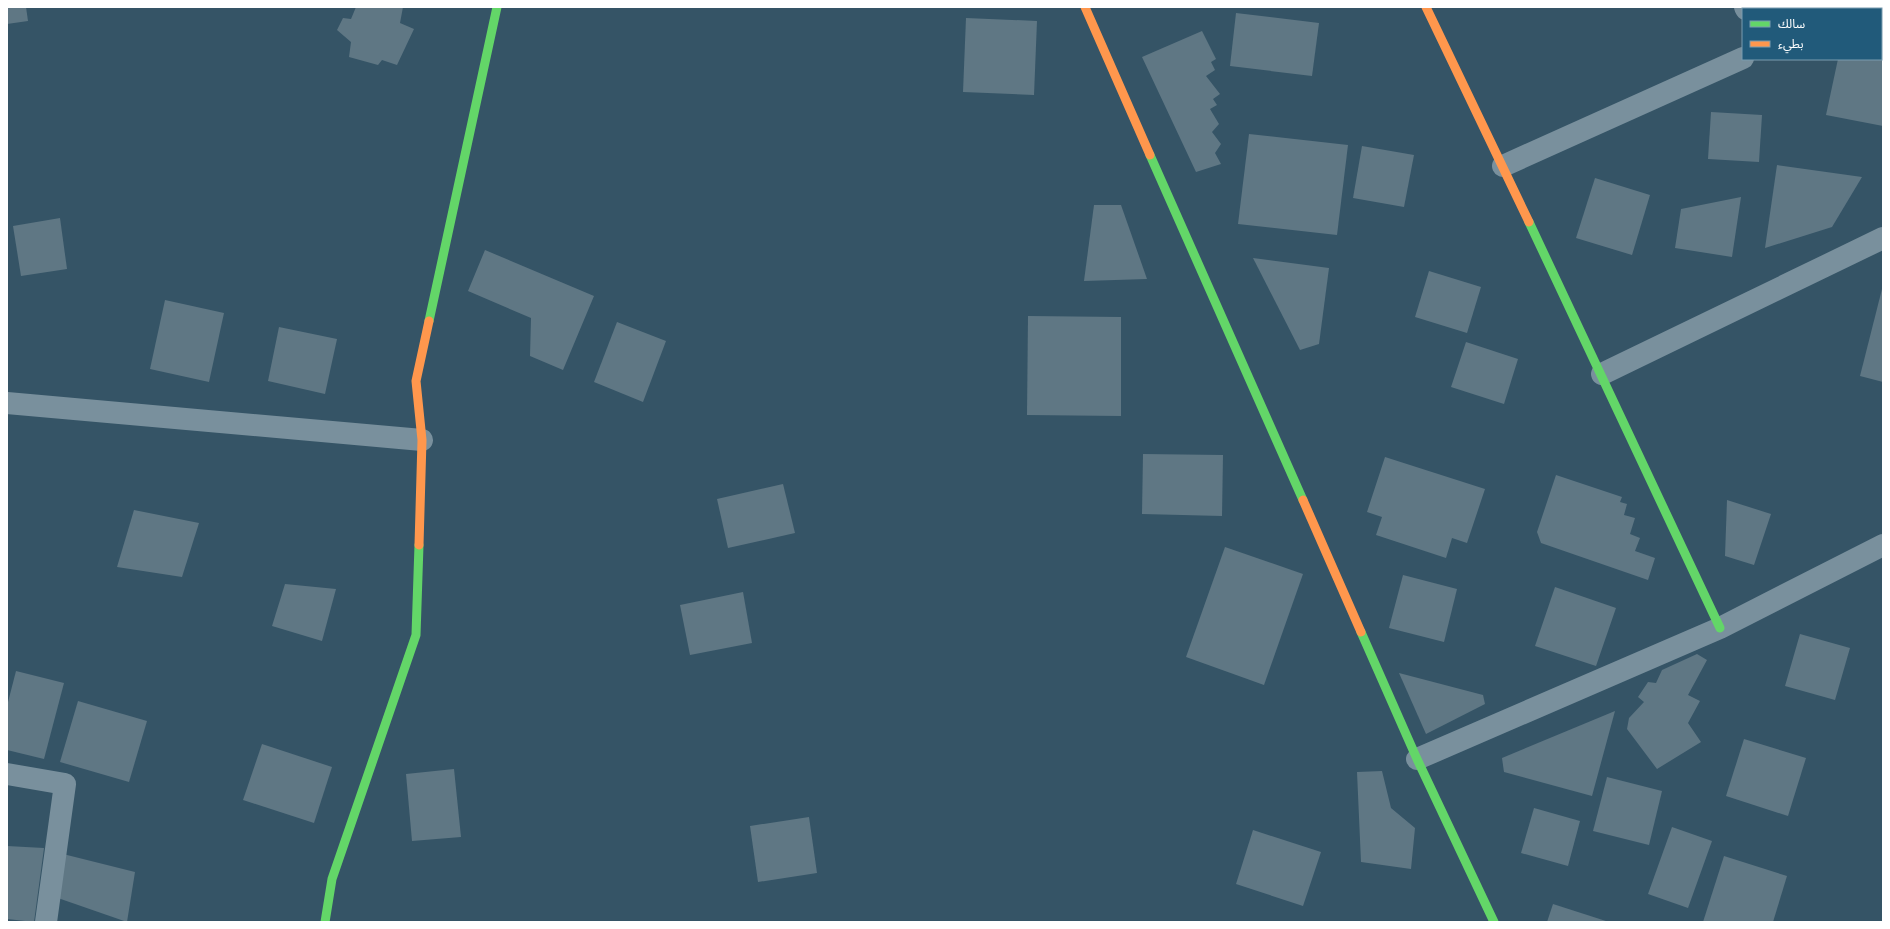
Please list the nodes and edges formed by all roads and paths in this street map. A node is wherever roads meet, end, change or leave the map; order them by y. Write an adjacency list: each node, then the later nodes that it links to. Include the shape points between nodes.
1 (497, 7): 9 (street, via 416,381)
2 (1085, 7): 12 (street)
3 (1426, 7): 5 (street)
4 (1742, 58): 5 (street)
5 (1502, 166): 7 (street)
6 (1883, 238): 7 (street)
7 (1602, 374): 11 (street)
8 (7, 402): 9 (street)
9 (422, 440): 15 (street, via 416,635 332,879)
10 (1883, 545): 11 (street)
11 (1720, 628): 12 (street)
12 (1417, 759): 16 (street)
13 (7, 774): 14 (street, via 65,784)
14 (46, 922)
15 (325, 922)
16 (1494, 922)

